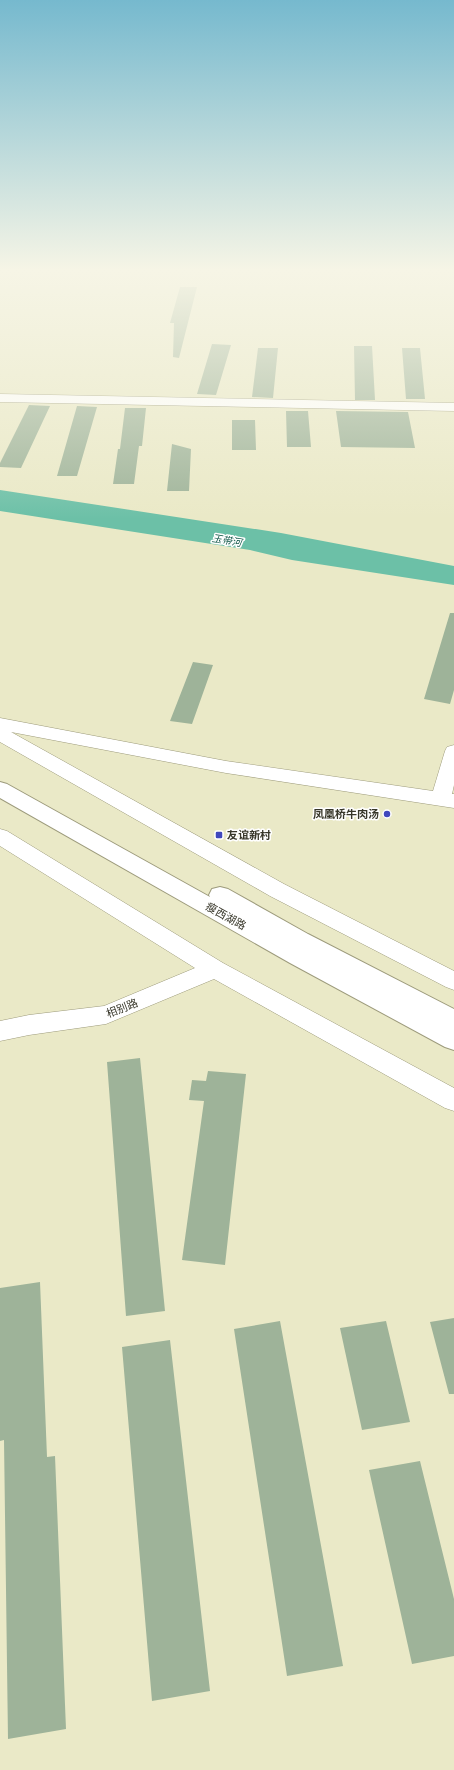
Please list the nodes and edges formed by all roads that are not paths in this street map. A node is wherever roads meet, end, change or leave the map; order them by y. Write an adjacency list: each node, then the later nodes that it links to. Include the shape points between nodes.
1 (0, 398): 2 (street)
2 (454, 407)
3 (0, 724): 8 (street, via 226,767)
4 (0, 734): 11 (street, via 277,890)
5 (454, 751): 8 (street)
6 (0, 774): 12 (main road, 瘦西湖路, via 300,940)
7 (0, 789): 14 (main road, 瘦西湖路, via 298,957)
8 (447, 801)
9 (0, 836): 10 (street)
10 (216, 969): 13 (street, 相别路, via 106,1015); 15 (street)
11 (454, 981)
12 (454, 1020)
13 (0, 1031)
14 (454, 1040)
15 (454, 1100)

